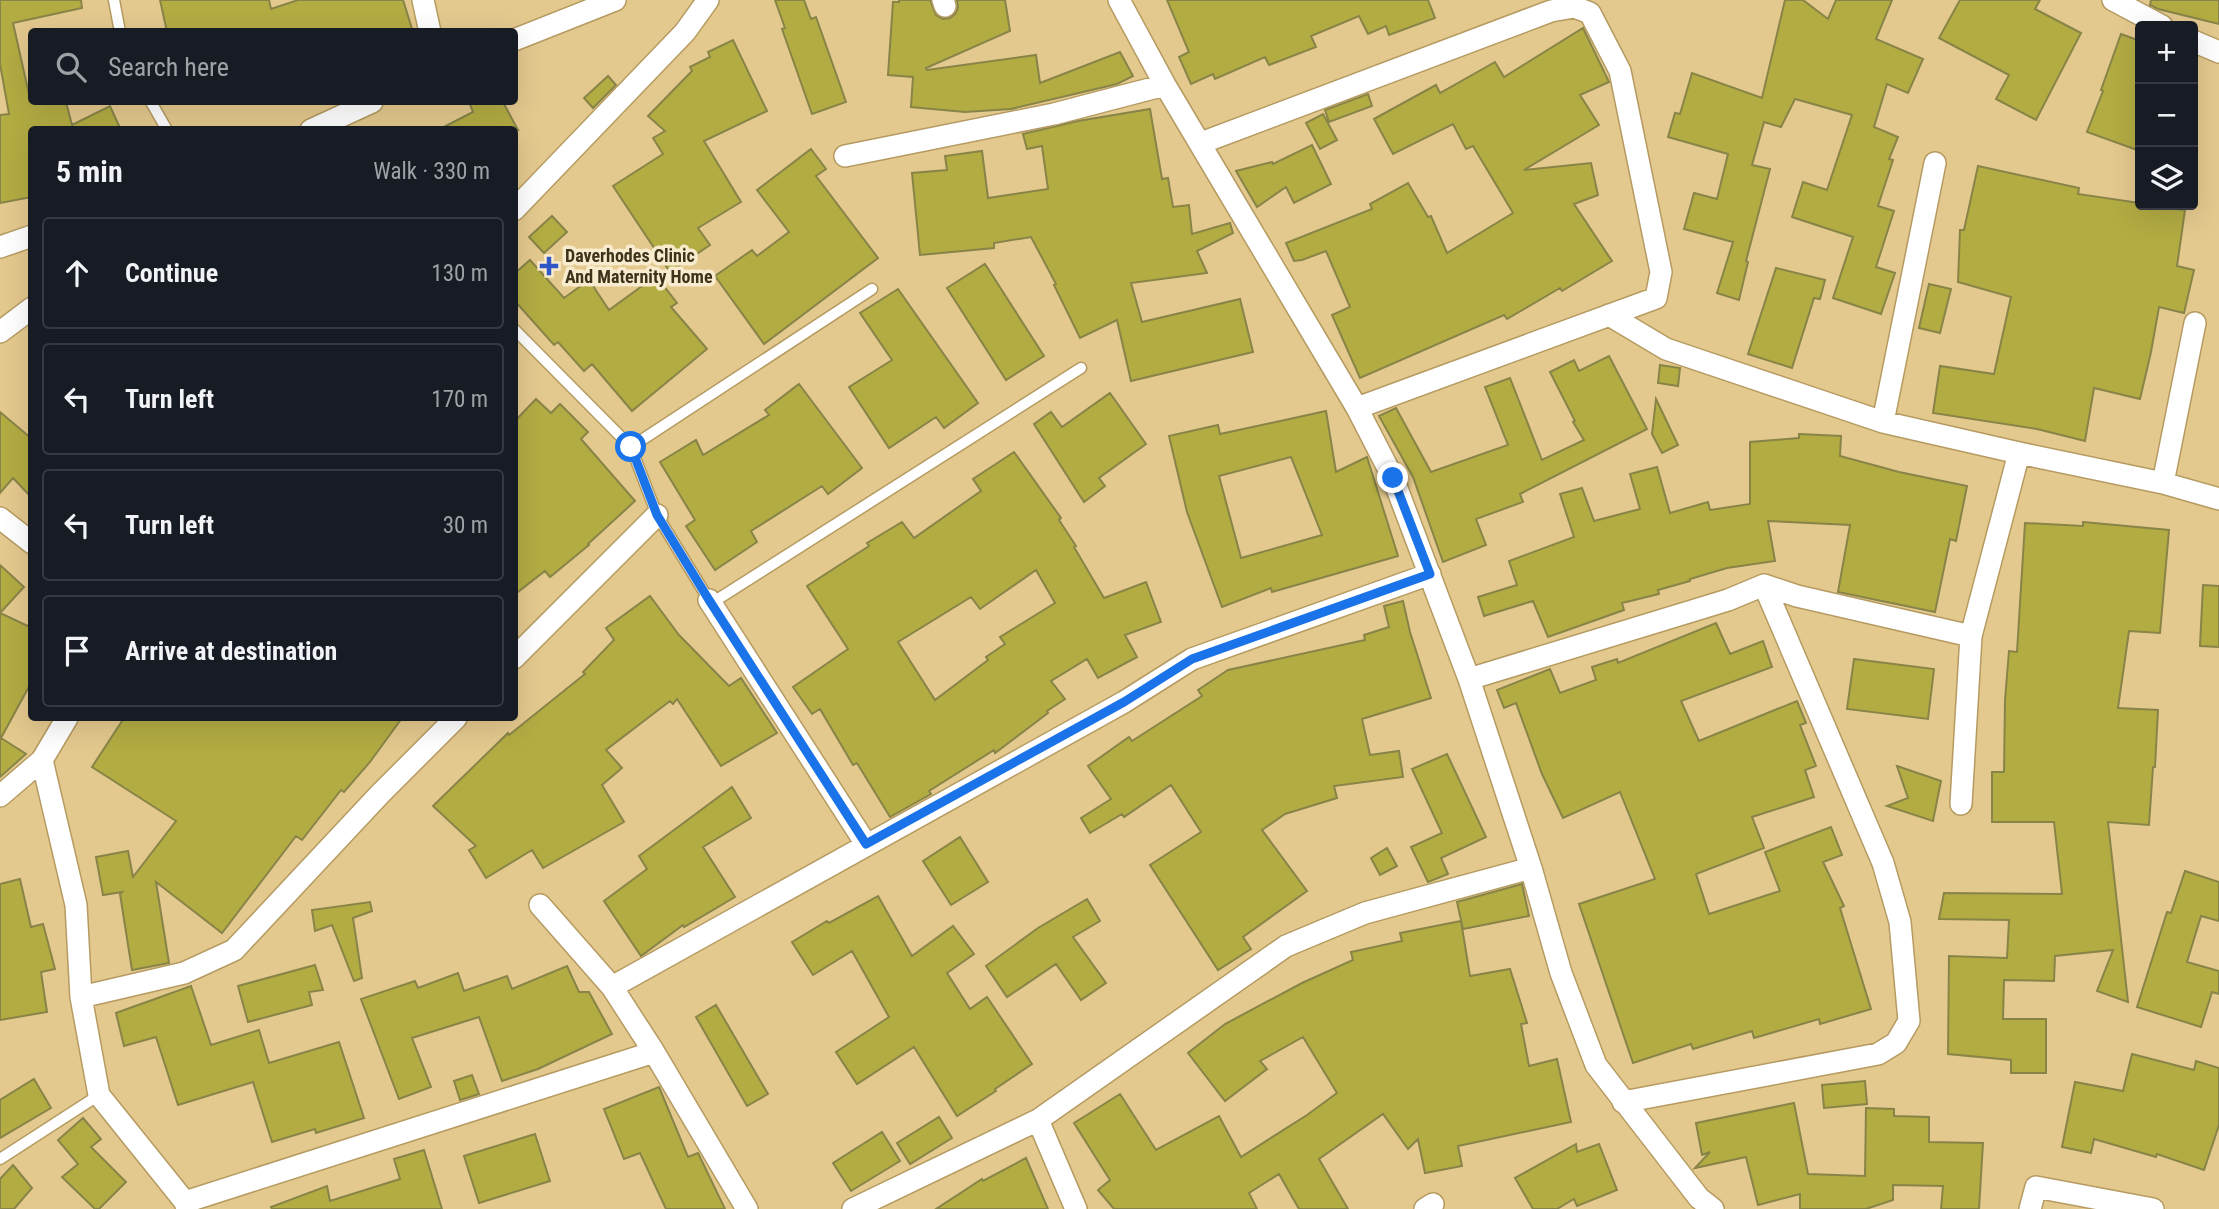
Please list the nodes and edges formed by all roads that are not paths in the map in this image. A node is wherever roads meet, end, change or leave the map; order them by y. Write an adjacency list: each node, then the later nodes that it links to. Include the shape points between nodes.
1 (114, 0): 9 (lane)
2 (423, 0): 10 (street)
3 (615, 0): 7 (street)
4 (708, 0): 22 (street, via 685,32)
5 (1119, 0): 14 (street)
6 (2113, 0): 8 (street)
7 (591, 5): 11 (street)
8 (2153, 21)
9 (119, 28)
10 (429, 28)
11 (518, 38)
12 (2198, 43): 13 (street)
13 (2219, 52)
14 (1166, 85): 19 (street); 20 (street, via 1054,114)
15 (153, 105): 17 (lane)
16 (365, 105): 18 (street)
17 (165, 126)
18 (320, 126)
19 (1200, 144): 27 (street, via 1551,11 1574,7 1590,13 1620,71 1661,272 1656,298); 32 (street)
20 (845, 156)
21 (1935, 163): 33 (street)
22 (518, 206)
23 (28, 237): 24 (street)
24 (0, 247)
25 (872, 289): 34 (lane)
26 (28, 311): 29 (street)
27 (1609, 315): 32 (street); 33 (street, via 1666,349)
28 (2194, 323): 36 (street)
29 (0, 332)
30 (518, 333): 34 (lane)
31 (1081, 368): 43 (lane, via 718,599)
32 (1357, 408): 41 (street, via 1393,478)
33 (1883, 422): 35 (street)
34 (631, 447): 38 (lane)
35 (2019, 453): 36 (street); 44 (street)
36 (2163, 483): 37 (street)
37 (2219, 499)
38 (657, 515): 43 (lane); 45 (street)
39 (0, 518): 40 (street)
40 (28, 540)
41 (1430, 574): 46 (street); 52 (street, via 1192,659 1124,702)
42 (1764, 585): 44 (street); 46 (street); 59 (street, via 1883,863 1900,922 1909,1021 1896,1043 1878,1054)
43 (709, 600): 52 (street)
44 (1971, 636): 51 (street)
45 (518, 654)
46 (1469, 679): 53 (street)
47 (65, 721): 49 (street)
48 (453, 721): 56 (street, via 233,950 184,973)
49 (42, 760): 50 (street); 56 (street, via 76,905)
50 (0, 796)
51 (1961, 804)
52 (866, 844): 55 (street)
53 (1531, 868): 59 (street, via 1581,1030 1596,1065); 60 (street, via 1364,913 1286,946)
54 (540, 905): 55 (street)
55 (612, 987): 57 (street)
56 (81, 997): 58 (street)
57 (654, 1052): 63 (street); 64 (street)
58 (99, 1095): 61 (lane); 63 (street)
59 (1623, 1102): 62 (street)
60 (1038, 1120): 65 (street); 66 (street)
61 (0, 1159)
62 (1700, 1205)
63 (186, 1206)
64 (747, 1209)
65 (853, 1209)
66 (1076, 1209)
67 (2030, 1209): 68 (street, via 2036,1187)
68 (2153, 1209)

